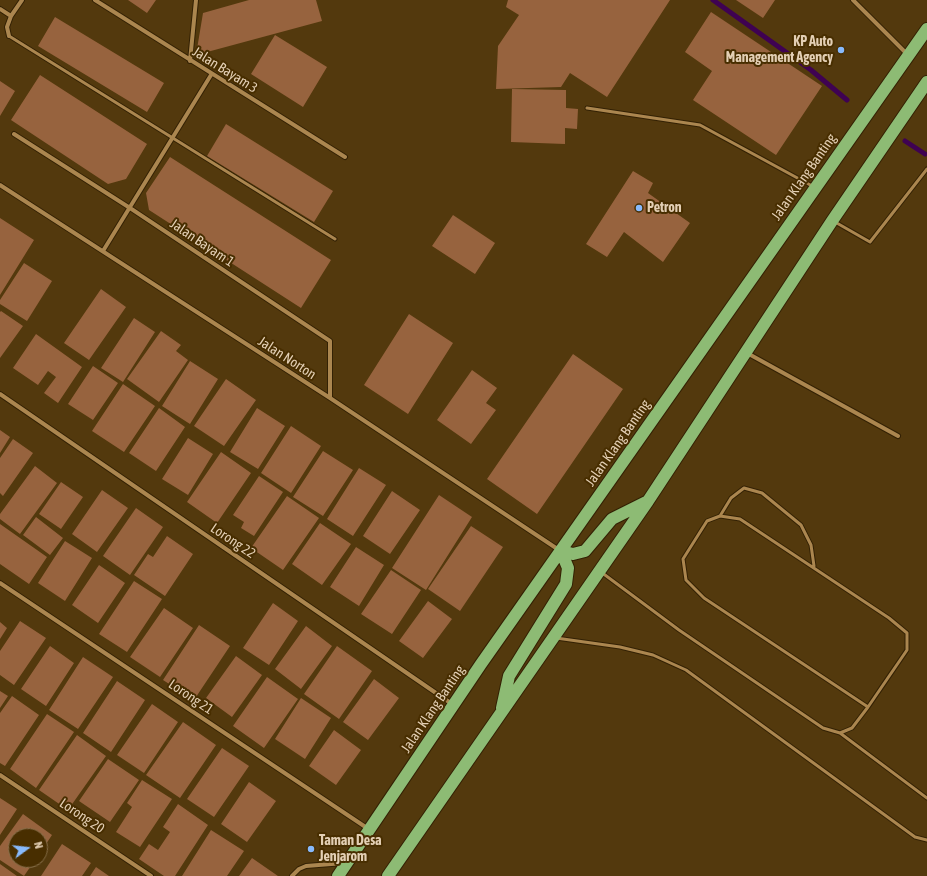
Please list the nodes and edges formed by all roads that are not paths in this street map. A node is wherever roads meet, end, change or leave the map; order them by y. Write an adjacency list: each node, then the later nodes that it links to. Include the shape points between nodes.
1 (22, 0): 6 (street)
2 (95, 0): 10 (street, Jalan Bayam 3)
3 (196, 0): 10 (street)
4 (853, 0): 9 (street)
5 (0, 9): 6 (street)
6 (11, 16): 8 (street, via 7,27)
7 (927, 29): 9 (highway, Jalan Klang Banting)
8 (9, 36): 15 (lane)
9 (908, 56): 19 (highway, Jalan Klang Banting)
10 (190, 61): 11 (street, Jalan Bayam 3)
11 (212, 75): 15 (street); 16 (street, Jalan Bayam 3)
12 (927, 82): 21 (highway)
13 (587, 108): 19 (lane, via 700,125)
14 (14, 134): 20 (street, Jalan Bayam 1)
15 (172, 138): 20 (street); 22 (lane)
16 (345, 157)
17 (927, 169): 21 (lane, via 870,242)
18 (0, 185): 23 (street, Jalan Norton)
19 (815, 188): 30 (highway, Jalan Klang Banting)
20 (130, 208): 23 (street); 26 (street, Jalan Bayam 1, via 330,341)
21 (832, 220): 24 (highway)
22 (335, 239)
23 (103, 251): 26 (street, Jalan Norton)
24 (746, 353): 27 (street); 28 (highway)
25 (0, 394): 35 (street, Lorong 22)
26 (330, 398): 30 (street, Jalan Norton)
27 (898, 436)
28 (648, 501): 30 (highway, via 612,519 585,551 573,554); 32 (highway)
29 (720, 516): 31 (lane, via 740,519); 31 (lane, via 731,498 744,488 762,493 801,525 811,545); 36 (lane, via 707,521 683,559 686,580 704,598)
30 (561, 551): 35 (highway, Jalan Klang Banting); 37 (highway, via 568,568 566,584 509,676)
31 (814, 566): 36 (lane, via 907,633 907,650)
32 (600, 571): 34 (highway); 38 (lane, via 679,630 823,728)
33 (0, 583): 41 (street, Lorong 21)
34 (553, 638): 37 (highway); 42 (lane, via 620,646 653,655 686,670 915,837)
35 (454, 705): 41 (highway, Jalan Klang Banting)
36 (868, 706): 38 (lane, via 852,728)
37 (500, 716): 47 (highway)
38 (840, 732): 40 (lane)
39 (0, 775): 44 (street, Lorong 20)
40 (927, 798)
41 (369, 829): 43 (highway, Jalan Klang Banting)
42 (927, 840)
43 (347, 863): 45 (street, via 306,866); 46 (highway, Jalan Klang Banting)
44 (151, 876)
45 (292, 876)
46 (338, 876)
47 (388, 876)

